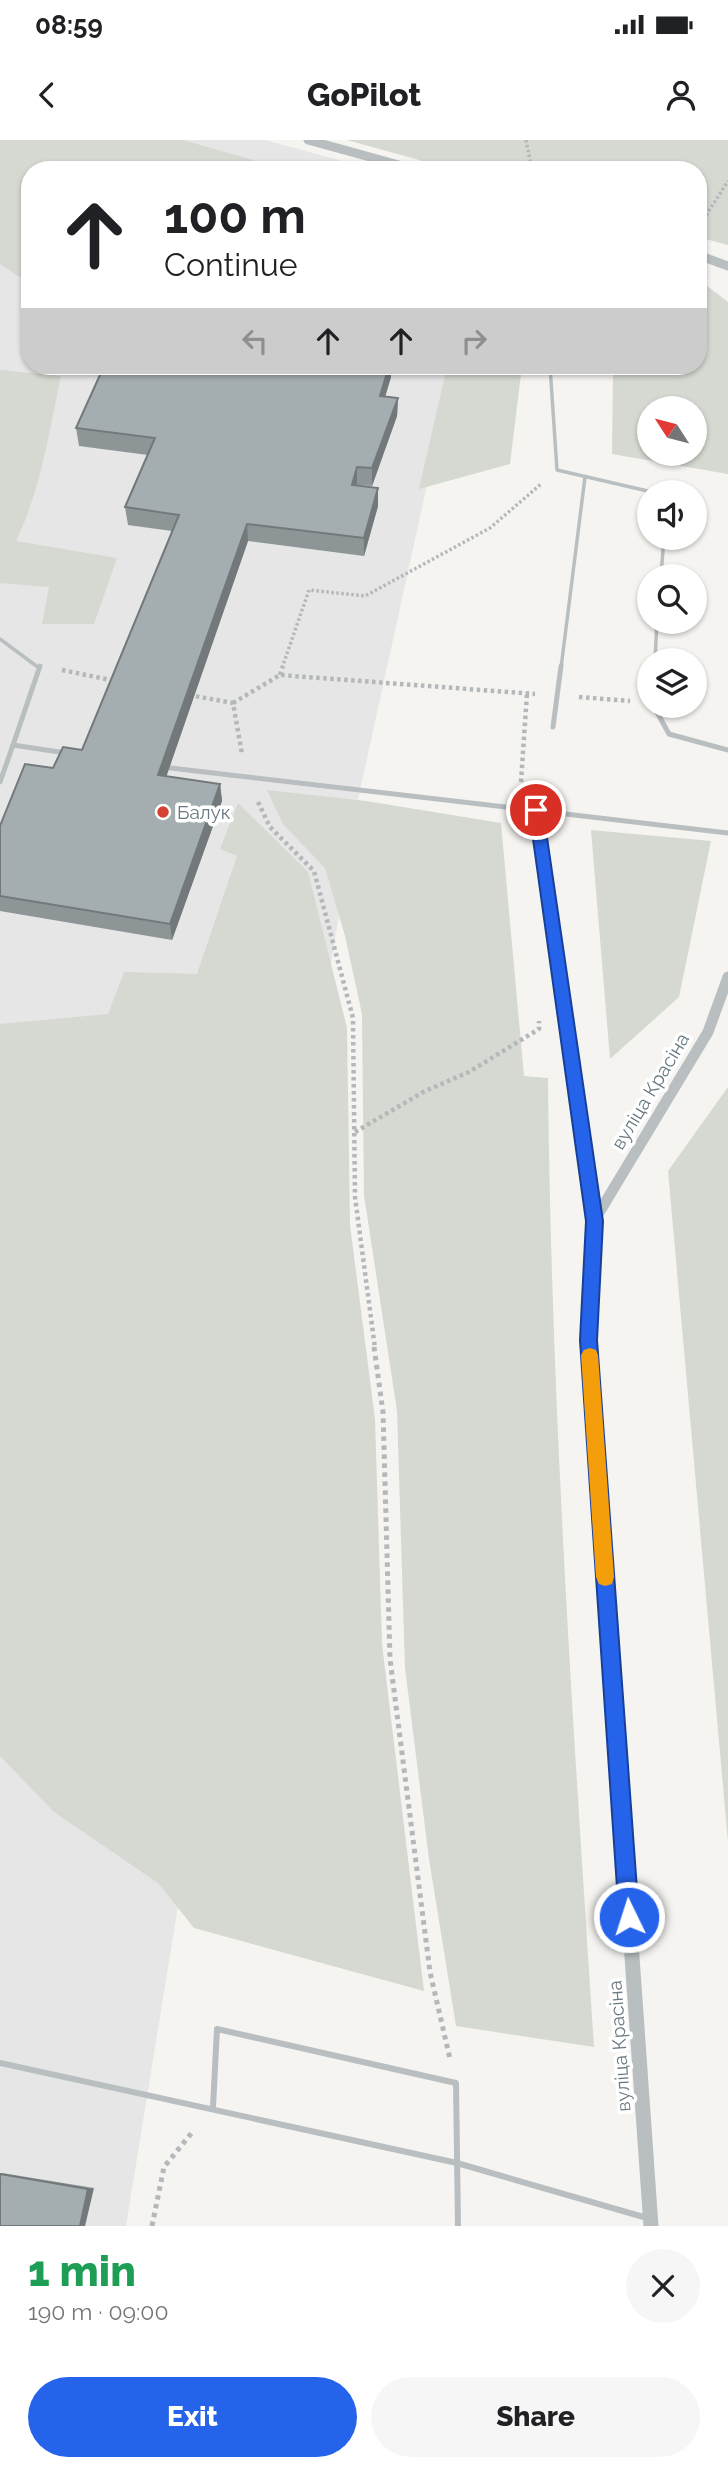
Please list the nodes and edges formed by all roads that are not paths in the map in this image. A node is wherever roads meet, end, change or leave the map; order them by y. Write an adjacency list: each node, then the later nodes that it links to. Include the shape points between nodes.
1 (308, 140): 2 (street)
2 (384, 161)
3 (707, 258): 4 (street)
4 (728, 266)
5 (551, 375): 6 (lane, via 557,470)
6 (585, 477): 7 (lane); 10 (lane)
7 (637, 489)
8 (0, 639): 11 (lane, via 40,666)
9 (660, 718): 12 (lane, via 669,734)
10 (553, 727)
11 (13, 745): 13 (lane); 15 (lane)
12 (728, 750)
13 (67, 753)
14 (158, 766): 16 (lane)
15 (0, 782)
16 (536, 810): 17 (lane); 19 (lane)
17 (728, 832)
18 (728, 976): 19 (street, вуліца Красіна, via 708,1032)
19 (594, 1221): 23 (street, вуліца Красіна, via 589,1340)
20 (0, 2063): 21 (lane)
21 (213, 2108): 22 (lane); 22 (lane, via 217,2029 456,2083)
22 (457, 2162): 23 (lane); 24 (lane)
23 (650, 2222)
24 (458, 2226)

